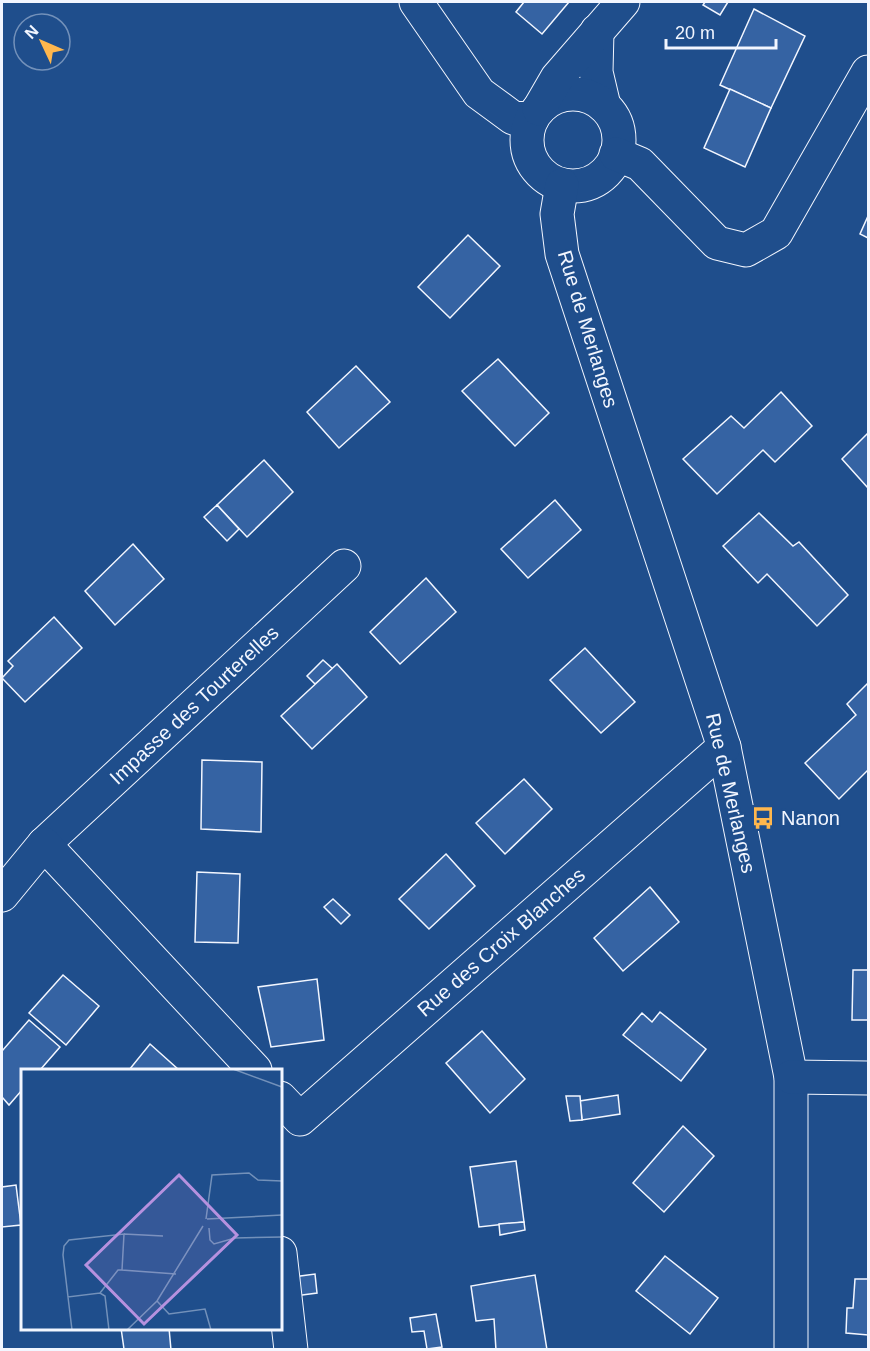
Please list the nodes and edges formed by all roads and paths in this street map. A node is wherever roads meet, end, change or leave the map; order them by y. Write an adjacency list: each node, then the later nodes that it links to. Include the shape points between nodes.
1 (416, 2): 6 (street, via 479,93 513,118)
2 (623, 2): 3 (street)
3 (597, 30): 5 (street, via 596,72); 6 (street, via 557,78)
4 (868, 72): 7 (street, via 776,233 746,250 717,243 640,164)
5 (604, 106): 6 (street, via 571,94 559,96); 7 (street, via 617,128)
6 (535, 114): 8 (street, via 527,132 531,159 549,180)
7 (616, 154): 8 (street, via 601,176 589,183)
8 (562, 185): 10 (street, Rue de Merlanges, via 556,214 562,254)
9 (344, 566): 11 (street, Impasse des Tourterelles)
10 (724, 747): 14 (street, Rue de Merlanges); 16 (street, Rue des Croix Blanches)
11 (44, 844): 12 (street); 13 (street)
12 (2, 895)
13 (253, 1069)
14 (791, 1077): 15 (street); 19 (street, Rue de Merlanges)
15 (868, 1078)
16 (287, 1118)
17 (282, 1271): 18 (street)
18 (291, 1350)
19 (790, 1350)

